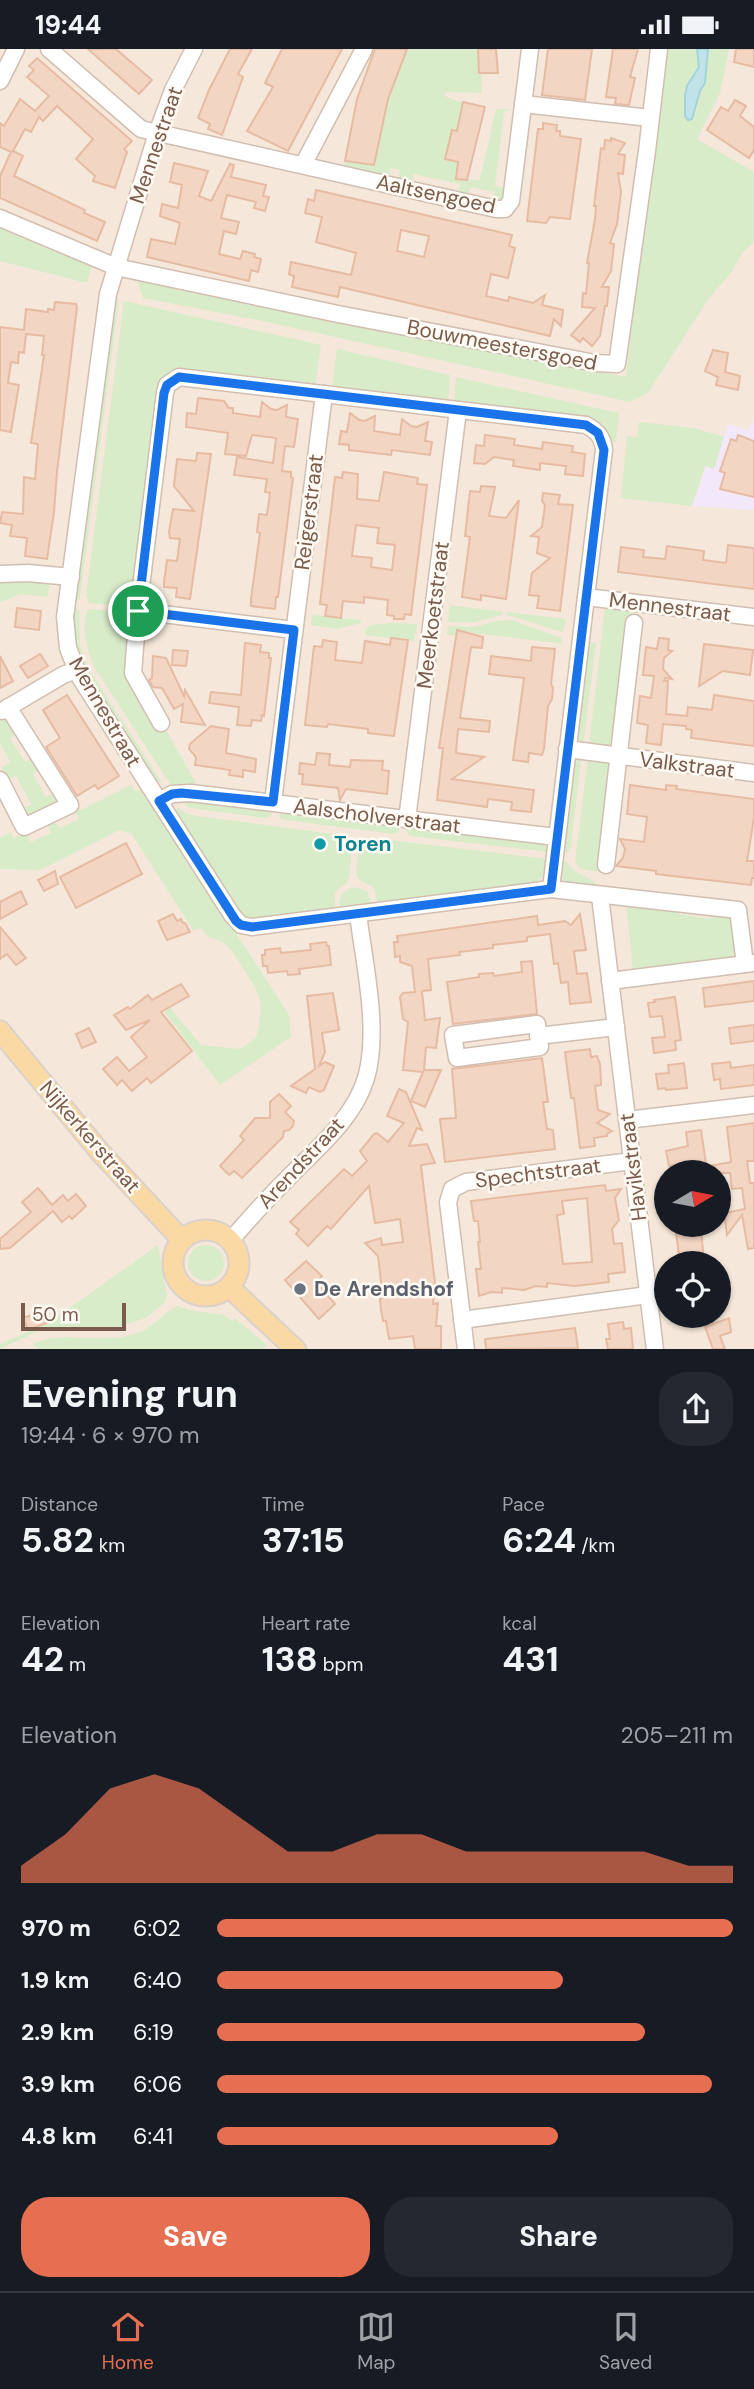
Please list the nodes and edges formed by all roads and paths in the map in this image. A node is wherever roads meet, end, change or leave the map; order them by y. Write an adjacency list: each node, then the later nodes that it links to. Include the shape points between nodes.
1 (16, 49): 7 (street)
2 (49, 49): 10 (street, Aaltsengoed, via 141,129)
3 (194, 49): 10 (street, Mennestraat)
4 (364, 49): 11 (street)
5 (530, 49): 8 (street, Aaltsengoed)
6 (659, 49): 9 (street, Bouwmeestersgoed)
7 (0, 81)
8 (523, 104): 9 (street); 11 (street, Aaltsengoed, via 511,201 505,209)
9 (650, 118): 13 (street, Bouwmeestersgoed, via 617,365 352,317)
10 (157, 132): 11 (street, Aaltsengoed); 13 (street, Mennestraat)
11 (303, 165)
12 (0, 218): 13 (street)
13 (116, 267): 17 (street, Mennestraat, via 101,331)
14 (324, 394): 15 (street); 19 (street, via 172,379 167,385); 22 (street, Reigerstraat)
15 (458, 410): 18 (street, via 586,425 601,437 604,450); 32 (street, Meerkoetstraat)
16 (0, 573): 17 (street)
17 (71, 577): 23 (street, Mennestraat, via 66,633)
18 (586, 597): 20 (street, Mennestraat); 26 (street, Mennestraat)
19 (138, 611): 22 (street); 25 (street, via 133,673)
20 (754, 617)
21 (634, 623): 27 (street, Valkstraat)
22 (294, 630): 31 (street, Reigerstraat)
23 (76, 670): 24 (street); 30 (street, Mennestraat)
24 (4, 709): 29 (street, via 71,805 24,827)
25 (161, 723)
26 (567, 749): 27 (street, Valkstraat); 33 (street, Mennestraat)
27 (620, 756): 28 (street, Valkstraat); 34 (street, Valkstraat)
28 (754, 773)
29 (0, 780)
30 (159, 801): 31 (street, Aalscholverstraat, via 181,793); 37 (street, Mennestraat, via 241,925)
31 (273, 802): 32 (street, Aalscholverstraat)
32 (407, 820): 33 (street, Aalscholverstraat)
33 (556, 837): 35 (street, Mennestraat)
34 (606, 865)
35 (551, 889): 36 (street, Mennestraat); 37 (street, Mennestraat)
36 (600, 896): 38 (street, Mennestraat, via 738,910); 39 (street, Havikstraat)
37 (358, 914): 47 (street, Arendstraat, via 369,1009 366,1078 336,1129)
38 (750, 963): 39 (street)
39 (610, 981): 40 (street, Havikstraat)
40 (616, 1027): 42 (street); 44 (street, Havikstraat)
41 (0, 1031): 46 (main road, Nijkerkerstraat, via 100,1152)
42 (538, 1036): 42 (street, via 540,1047 457,1058 453,1035 537,1024)
43 (754, 1105): 44 (street)
44 (627, 1120): 45 (street, Havikstraat)
45 (632, 1161): 49 (street, Havikstraat); 50 (street, Spechtstraat, via 455,1187 448,1202)
46 (182, 1240): 47 (main road, via 201,1230 222,1234); 48 (main road, via 173,1268 182,1286 200,1296)
47 (230, 1241): 48 (main road, via 239,1259)
48 (229, 1287): 51 (main road)
49 (648, 1296): 50 (street); 53 (street, Havikstraat)
50 (462, 1320): 52 (street, Spechtstraat)
51 (296, 1349)
52 (466, 1349)
53 (655, 1349)

